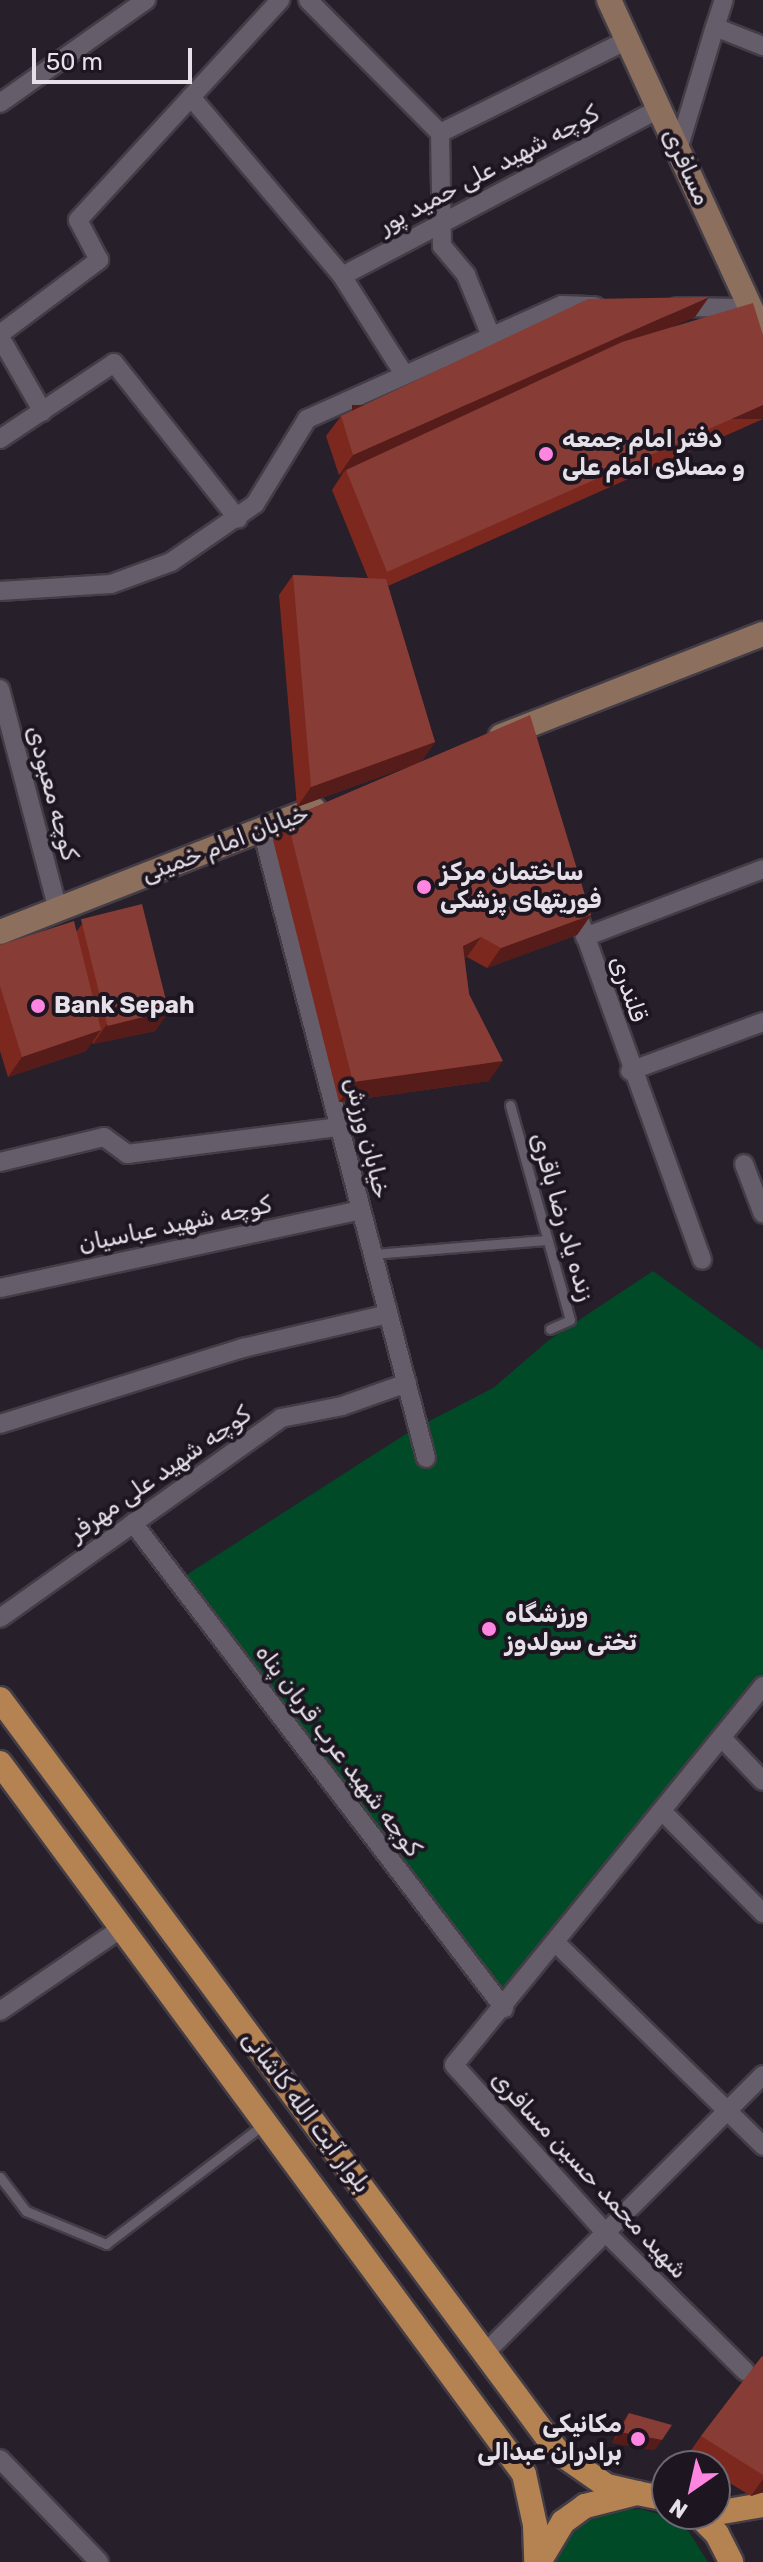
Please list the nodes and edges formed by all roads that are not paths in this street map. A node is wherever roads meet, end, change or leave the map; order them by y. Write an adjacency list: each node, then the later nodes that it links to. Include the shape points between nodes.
1 (146, 0): 10 (street)
2 (280, 0): 9 (street)
3 (308, 0): 12 (street)
4 (609, 0): 7 (main road, مسافری)
5 (724, 0): 6 (street)
6 (715, 27): 8 (street); 13 (street)
7 (627, 40): 11 (main road, مسافری); 12 (street)
8 (763, 46)
9 (191, 97): 15 (street); 21 (street, via 78,220 99,260)
10 (0, 103)
11 (659, 109): 13 (main road, مسافری); 14 (street, کوچه شهید علی حمید پور)
12 (440, 133): 14 (street)
13 (678, 150): 18 (main road, مسافری)
14 (439, 221): 15 (street, کوچه شهید علی حمید پور); 20 (street, via 442,246 466,275)
15 (342, 276): 22 (street)
16 (611, 306): 20 (street, via 562,305)
17 (657, 306): 18 (street)
18 (751, 308): 19 (main road, مسافری)
19 (763, 335)
20 (491, 336): 22 (street)
21 (0, 338): 23 (street)
22 (404, 374): 25 (street, via 307,419 255,504)
23 (43, 412): 24 (street); 25 (street, via 114,363)
24 (0, 439)
25 (238, 519): 26 (street, via 171,562 111,584)
26 (0, 591)
27 (763, 634): 29 (main road, via 522,737)
28 (0, 689): 34 (street, کوچه معبودی)
29 (476, 746)
30 (333, 802): 31 (main road, خیابان امام خمینی)
31 (262, 830): 34 (main road, خیابان امام خمینی); 40 (street, خیابان ورزش)
32 (763, 869): 36 (street)
33 (571, 893): 36 (street, قلندری)
34 (58, 910): 35 (main road, خیابان امام خمینی)
35 (0, 932)
36 (585, 937): 38 (street, قلندری)
37 (763, 1022): 38 (street)
38 (630, 1071): 47 (street, قلندری)
39 (510, 1105): 45 (lane, زنده یاد رضا باقری)
40 (339, 1127): 41 (street, via 127,1154 104,1137); 43 (street, خیابان ورزش)
41 (0, 1162)
42 (744, 1164): 44 (street)
43 (360, 1210): 46 (street, خیابان ورزش); 48 (street, کوچه شهید عباسیان)
44 (763, 1214)
45 (547, 1240): 46 (lane); 50 (lane, زنده یاد رضا باقری, via 570,1320)
46 (373, 1254): 49 (street, خیابان ورزش)
47 (702, 1260)
48 (0, 1288)
49 (388, 1314): 51 (street, خیابان ورزش); 52 (street, via 243,1348)
50 (550, 1329)
51 (407, 1383): 53 (street, خیابان ورزش); 54 (street, کوچه شهید علی مهرفر, via 342,1406 281,1418)
52 (0, 1424)
53 (426, 1458)
54 (133, 1523): 55 (street, کوچه شهید علی مهرفر); 65 (street, کوچه شهید عرب قربان پناه)
55 (0, 1618)
56 (763, 1686): 58 (street)
57 (0, 1699): 73 (main road, بلوار آیت الله کاشانی)
58 (722, 1738): 60 (street); 61 (street)
59 (0, 1763): 63 (main road, بلوار آیت الله کاشانی)
60 (763, 1781)
61 (662, 1811): 62 (street); 64 (street)
62 (763, 1913)
63 (123, 1927): 66 (street); 69 (main road, بلوار آیت الله کاشانی)
64 (556, 1943): 65 (street); 68 (street)
65 (504, 2008): 72 (street, شهید محمد حسین مسافری, via 454,2065)
66 (0, 2011)
67 (763, 2075): 68 (street)
68 (724, 2110): 70 (street); 72 (street)
69 (267, 2122): 71 (lane, via 106,2244 26,2211); 76 (main road, بلوار آیت الله کاشانی)
70 (763, 2146)
71 (0, 2177)
72 (603, 2230): 73 (street); 74 (street, شهید محمد حسین مسافری)
73 (485, 2353): 75 (main road, بلوار آیت الله کاشانی)
74 (745, 2371)
75 (512, 2390): 76 (main road, via 500,2403 480,2403); 78 (main road, بلوار آیت الله کاشانی, via 558,2452 607,2486)
76 (464, 2392): 84 (main road, بلوار آیت الله کاشانی, via 524,2474)
77 (0, 2459): 83 (street)
78 (637, 2493): 79 (main road, بلوار آیت الله کاشانی); 84 (main road, via 585,2506 563,2522)
79 (651, 2496)
80 (763, 2505): 81 (main road)
81 (731, 2510)
82 (713, 2530): 85 (main road)
83 (99, 2562)
84 (537, 2562)
85 (731, 2562)

